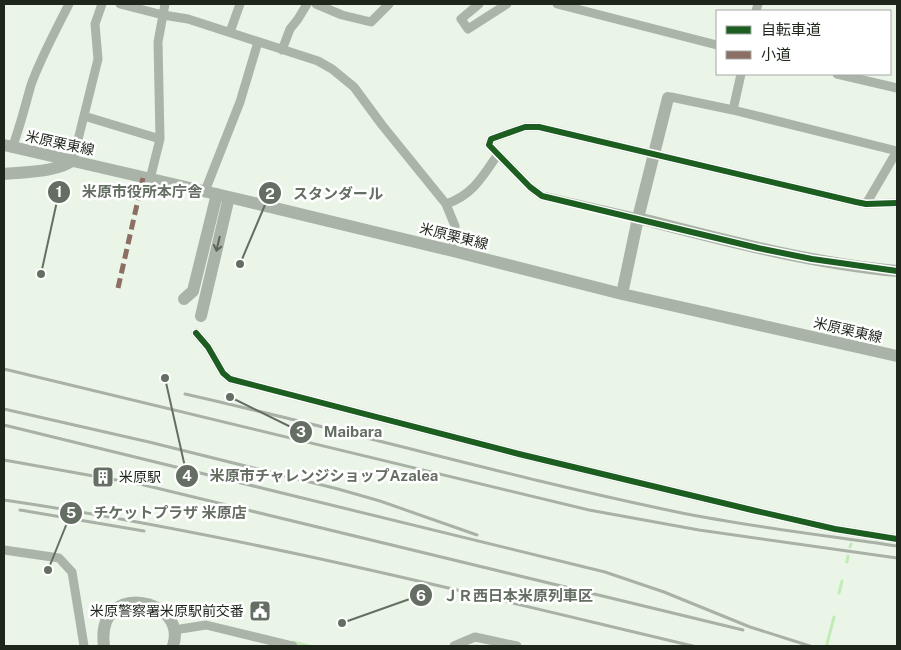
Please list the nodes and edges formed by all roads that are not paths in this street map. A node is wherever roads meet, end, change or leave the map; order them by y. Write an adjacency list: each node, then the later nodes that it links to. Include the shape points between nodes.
1 (69, 4): 24 (street, via 32,84 21,126)
2 (102, 4): 22 (street, via 95,24 98,59)
3 (120, 4): 12 (street)
4 (165, 4): 12 (street)
5 (240, 4): 13 (street)
6 (307, 4): 16 (street, via 290,29)
7 (316, 4): 8 (street, via 342,16 371,22)
8 (389, 4)
9 (479, 4): 10 (street, via 461,19 468,29)
10 (507, 4)
11 (557, 4): 15 (street)
12 (163, 15): 13 (street); 23 (street, via 158,42)
13 (230, 32): 14 (street)
14 (258, 42): 16 (street); 31 (street)
15 (716, 45)
16 (282, 50): 33 (street, via 318,61 354,87)
17 (741, 75): 21 (street)
18 (841, 75): 19 (street)
19 (897, 88)
20 (668, 98): 21 (street); 27 (main road)
21 (733, 110): 25 (street)
22 (84, 116): 23 (street); 28 (street)
23 (160, 139): 30 (street)
24 (8, 147): 28 (main road, 米原栗東線)
25 (897, 151): 34 (street)
26 (498, 154): 27 (street, via 489,145 491,139 530,126); 33 (street, via 472,189 459,200); 35 (street, via 542,196)
27 (654, 154): 34 (street); 35 (main road)
28 (73, 160): 29 (main road, via 59,168); 30 (main road, 米原栗東線)
29 (4, 174)
30 (150, 179): 31 (main road, 米原栗東線)
31 (217, 194): 36 (main road, 米原栗東線); 39 (main road, via 192,291); 40 (main road, one-way to 40)
32 (897, 203): 34 (street)
33 (446, 204): 36 (street, via 455,226)
34 (866, 204)
35 (638, 218): 37 (main road, via 758,248); 38 (main road)
36 (453, 251): 38 (main road, 米原栗東線)
37 (897, 271)
38 (622, 294): 42 (main road, 米原栗東線)
39 (184, 299)
40 (200, 316)
41 (196, 334): 43 (street, via 230,379 752,510)
42 (897, 356)
43 (897, 539)
44 (4, 550): 46 (street, via 59,558 72,572)
45 (174, 630): 47 (main road, via 169,619 149,603 121,605 108,618 102,635); 48 (main road); 49 (street, via 206,625)
46 (84, 646)
47 (104, 646)
48 (173, 646)
49 (294, 646)
50 (454, 646): 51 (street, via 475,637)
51 (517, 646)

